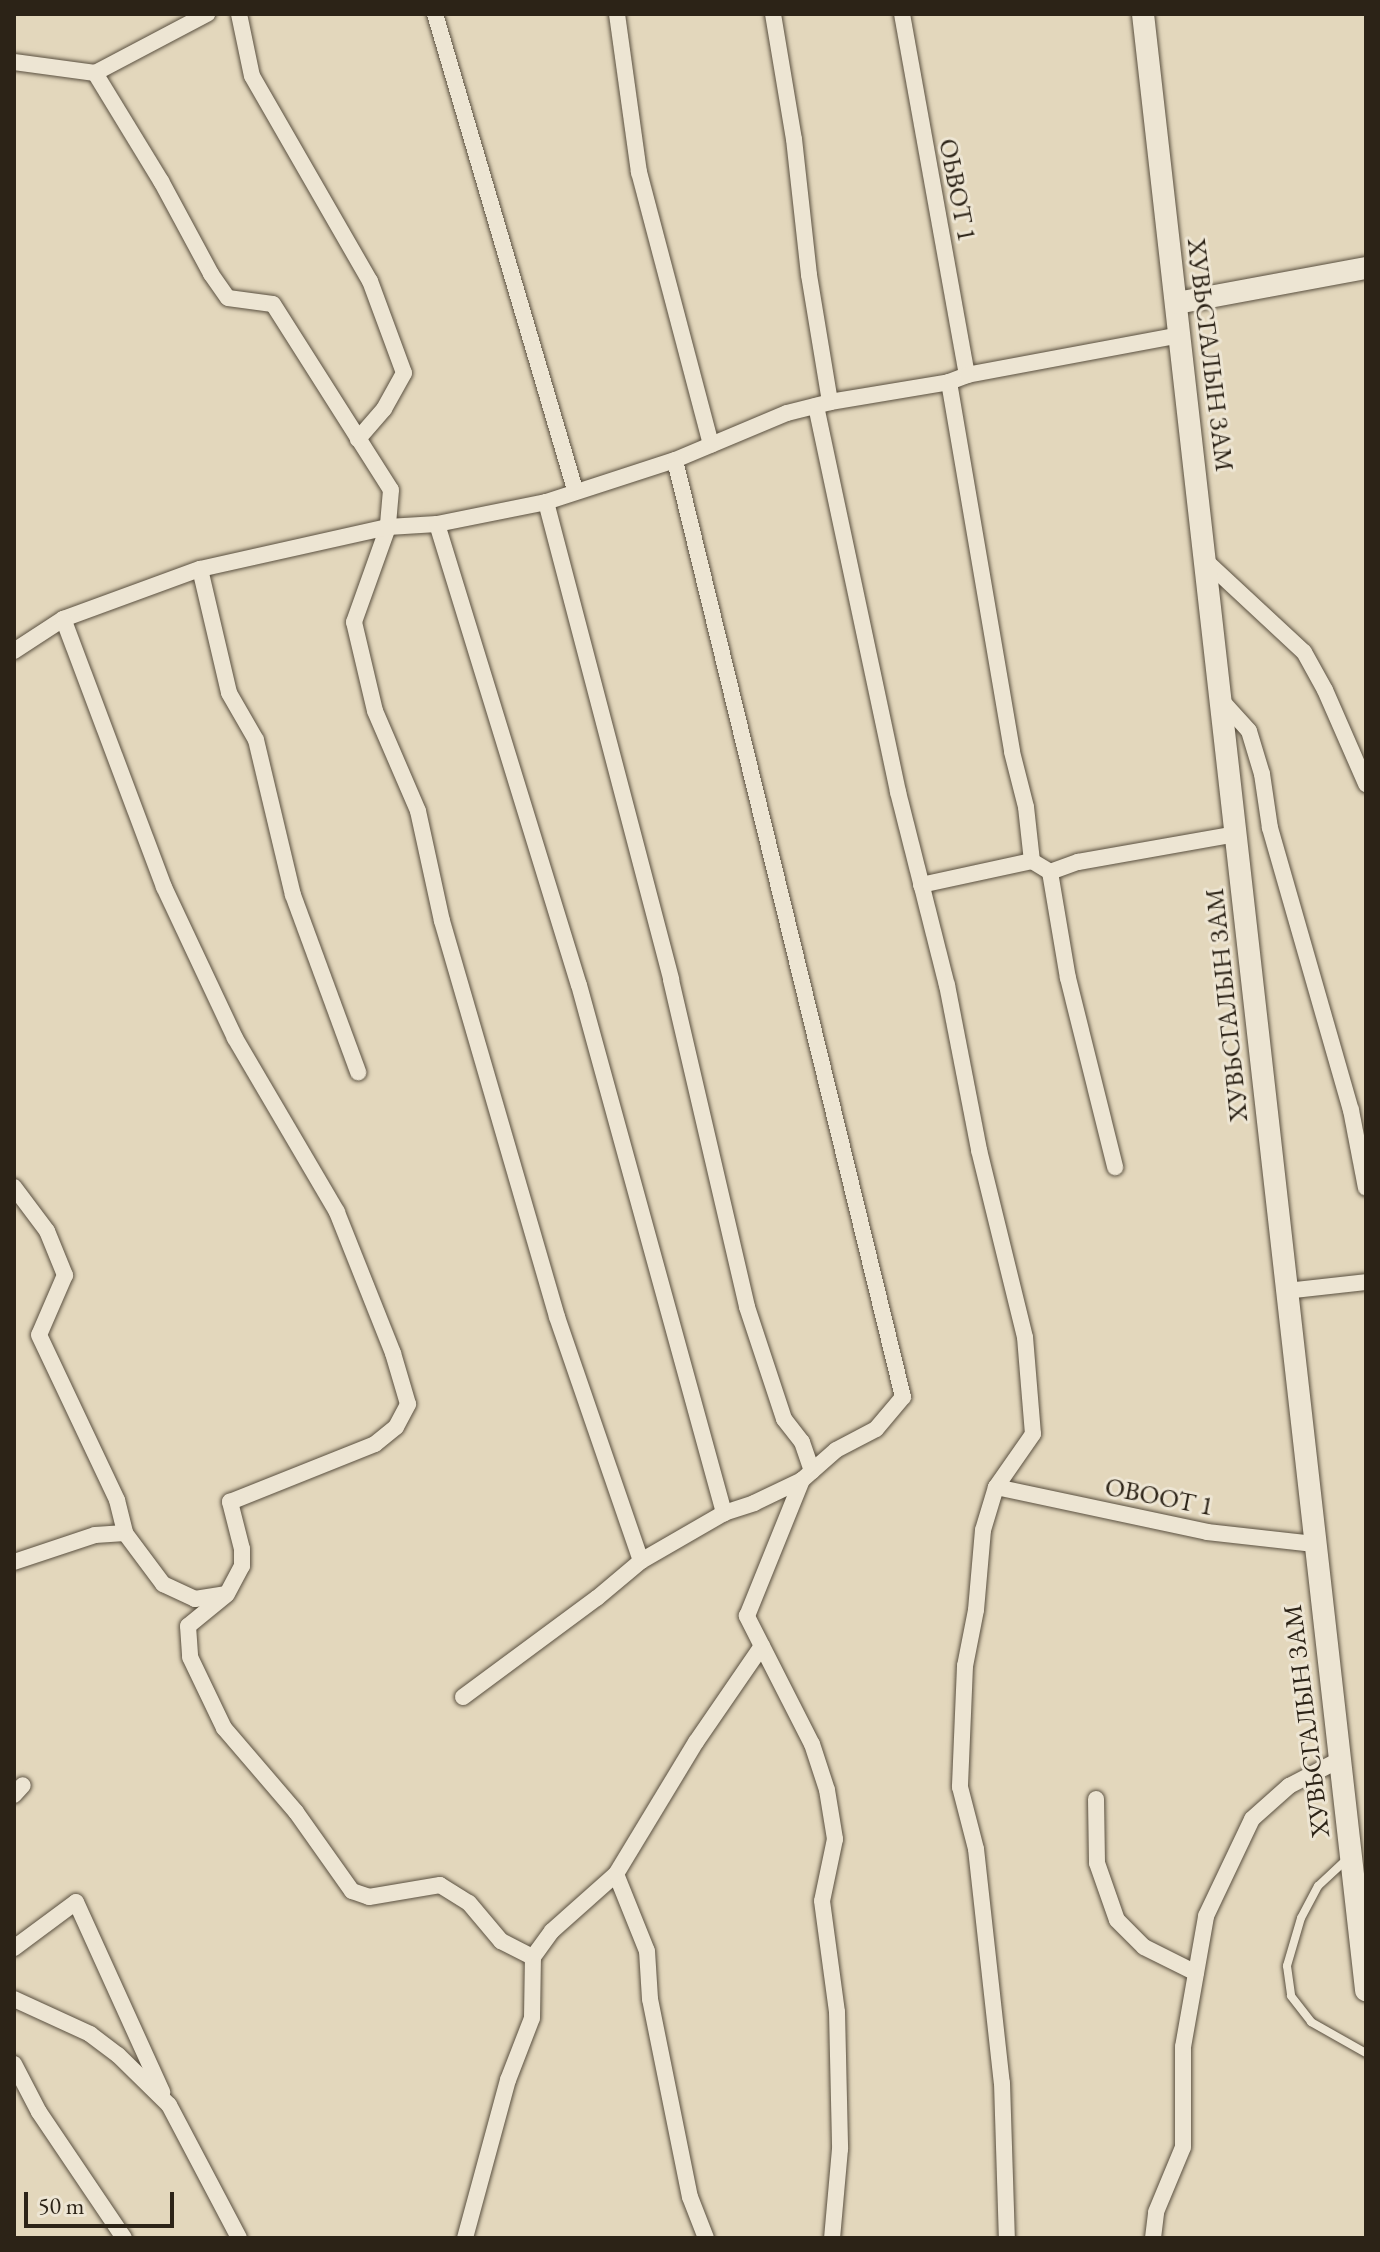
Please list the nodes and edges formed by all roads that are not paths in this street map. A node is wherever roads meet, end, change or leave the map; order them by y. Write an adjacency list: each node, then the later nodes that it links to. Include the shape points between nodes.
1 (207, 14): 9 (street)
2 (239, 14): 16 (street, via 252,76 370,281 404,373 384,409)
3 (435, 14): 19 (street)
4 (617, 14): 17 (street, via 639,172)
5 (773, 14): 15 (street)
6 (902, 14): 13 (street, ОЬВОТ 1)
7 (1143, 14): 11 (main road, ХУВЬСГАЛЫН ЗАМ)
8 (14, 62): 9 (street)
9 (95, 73): 16 (street, via 228,298 273,304)
10 (1366, 268): 11 (main road)
11 (1177, 303): 12 (main road, ХУВЬСГАЛЫН ЗАМ)
12 (1181, 335): 13 (street); 23 (main road, ХУВЬСГАЛЫН ЗАМ)
13 (967, 375): 14 (street)
14 (949, 382): 15 (street); 30 (street)
15 (823, 404): 17 (street); 32 (street, via 884,733)
16 (358, 439): 22 (street, via 391,490)
17 (711, 445): 18 (street)
18 (675, 460): 19 (street); 39 (street, via 903,1397 876,1429 836,1450)
19 (576, 492): 20 (street)
20 (546, 502): 21 (street); 39 (street, via 671,980 747,1307 784,1419 802,1442)
21 (437, 524): 22 (street); 41 (street, via 579,985)
22 (388, 527): 24 (street); 44 (street, via 354,622 375,711 418,811 442,921 557,1317)
23 (1207, 562): 27 (main road, ХУВЬСГАЛЫН ЗАМ); 28 (street, via 1304,652)
24 (200, 569): 25 (street); 33 (street, via 229,693 256,740 293,895)
25 (63, 619): 26 (street); 46 (street, via 164,887 235,1038 337,1212 408,1404 396,1427 375,1444 230,1502 242,1566)
26 (14, 650)
27 (1222, 701): 29 (main road, ХУВЬСГАЛЫН ЗАМ); 36 (street, via 1249,731 1262,774 1270,828 1351,1110)
28 (1366, 784)
29 (1236, 834): 31 (street, via 1078,862); 38 (main road, ХУВЬСГАЛЫН ЗАМ)
30 (1032, 861): 31 (street); 32 (street)
31 (1050, 872): 34 (street, via 1068,978)
32 (921, 885): 40 (street, via 1025,1337 1033,1434)
33 (358, 1072)
34 (1115, 1167)
35 (14, 1187): 42 (street, via 47,1231 65,1275 39,1335 117,1500)
36 (1366, 1188)
37 (1366, 1282): 38 (street)
38 (1286, 1291): 43 (main road, ХУВЬСГАЛЫН ЗАМ)
39 (807, 1476): 41 (street); 47 (street, via 747,1616)
40 (996, 1487): 43 (street, ОВООТ 1, via 1207,1532); 66 (street, via 983,1530 965,1666 960,1787 976,1849 1002,2083)
41 (724, 1513): 44 (street)
42 (125, 1533): 45 (street, via 95,1535); 46 (street, via 163,1584 195,1599)
43 (1314, 1544): 49 (main road, ХУВЬСГАЛЫН ЗАМ)
44 (641, 1561): 48 (street)
45 (14, 1562)
46 (227, 1594): 54 (street, via 188,1626 190,1657 224,1728 296,1812 352,1891 369,1897 440,1885 469,1903 501,1941)
47 (762, 1646): 52 (street); 65 (street, via 812,1744 835,1839 822,1901 837,2012 840,2149)
48 (463, 1697)
49 (1341, 1759): 51 (main road, ХУВЬСГАЛЫН ЗАМ); 55 (street, via 1289,1786 1244,1830 1206,1916)
50 (1096, 1799): 55 (street, via 1097,1863 1117,1920 1144,1947)
51 (1351, 1855): 56 (main road, ХУВЬСГАЛЫН ЗАМ); 58 (lane, via 1318,1886 1301,1918 1287,1966 1291,1996 1311,2022)
52 (616, 1874): 54 (street, via 552,1931); 64 (street, via 647,1951 650,1999 690,2197)
53 (14, 1948): 60 (street, via 76,1902)
54 (533, 1957): 63 (street, via 532,2018 508,2080)
55 (1196, 1973): 67 (street, via 1183,2047 1183,2147 1156,2212)
56 (1366, 1990)
57 (14, 1999): 60 (street, via 90,2034)
58 (1366, 2053)
59 (14, 2064): 61 (street, via 39,2112)
60 (169, 2105): 62 (street)
61 (124, 2238)
62 (239, 2238)
63 (465, 2238)
64 (706, 2238)
65 (832, 2238)
66 (1007, 2238)
67 (1153, 2238)

